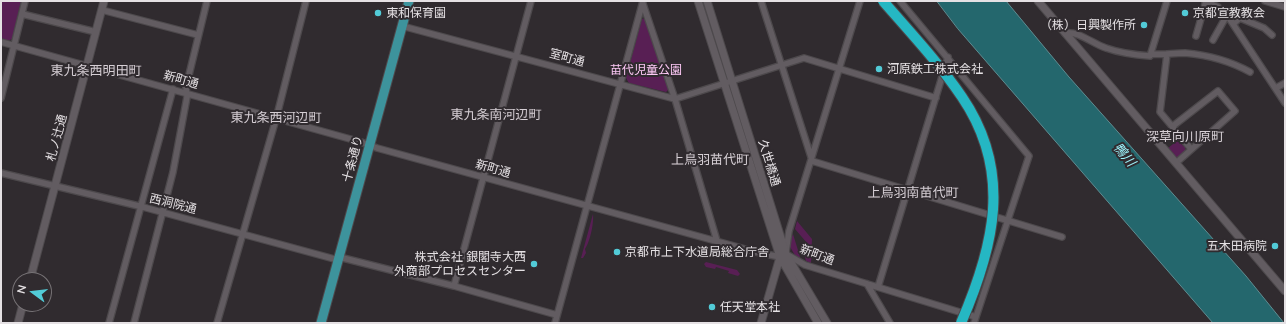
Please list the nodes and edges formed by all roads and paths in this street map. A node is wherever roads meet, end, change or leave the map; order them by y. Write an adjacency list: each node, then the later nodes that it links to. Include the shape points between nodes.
1 (25, 1): 21 (street)
2 (104, 1): 20 (street, 札ノ辻通)
3 (206, 1): 27 (street)
4 (306, 1): 52 (street)
5 (409, 1): 24 (main road, 十条通り)
6 (530, 1): 35 (street)
7 (698, 1): 42 (street, 久世橋通)
8 (708, 1): 42 (street, 久世橋通)
9 (761, 1): 39 (street)
10 (860, 1): 40 (street)
11 (883, 1): 36 (highway, bridge)
12 (888, 1): 36 (highway, bridge)
13 (900, 1): 37 (street)
14 (1038, 1): 26 (street)
15 (1167, 1): 33 (street)
16 (1205, 1): 22 (street); 29 (street)
17 (1265, 1): 19 (street)
18 (643, 2): 44 (street); 50 (street)
19 (1285, 7)
20 (102, 10): 25 (street, 札ノ辻通); 27 (street)
21 (22, 14): 25 (street); 32 (street)
22 (1227, 15): 23 (street); 30 (street)
23 (1233, 24): 28 (street, via 1240,18 1264,28); 45 (street)
24 (402, 26): 35 (street, 室町通); 54 (main road, 十条通り)
25 (96, 32): 38 (street, 札ノ辻通)
26 (1065, 33): 33 (street, via 1072,32 1106,48 1133,54); 57 (street)
27 (198, 35): 47 (street)
28 (1272, 35)
29 (1196, 36)
30 (1213, 40)
31 (1, 42): 32 (street, 新町通)
32 (14, 45): 38 (street, 新町通); 48 (street)
33 (1151, 54): 34 (street)
34 (1167, 54): 41 (street, via 1184,53 1226,60); 53 (street, via 1160,112)
35 (516, 56): 44 (street, 室町通); 59 (street)
36 (930, 56): 89 (highway, bridge, via 972,113 985,145 993,182 994,202 990,239 980,277)
37 (948, 57): 49 (street); 65 (street, via 1029,156)
38 (87, 65): 46 (street, 新町通); 60 (street, 札ノ辻通)
39 (781, 65): 40 (street, via 804,58); 42 (street); 56 (street)
40 (839, 69): 49 (street); 56 (street)
41 (1250, 72)
42 (728, 82): 50 (street); 69 (street, 久世橋通)
43 (1285, 83): 45 (street)
44 (621, 85): 50 (street, 室町通); 62 (street)
45 (1276, 88): 51 (street)
46 (172, 89): 47 (street, 新町通); 63 (street)
47 (186, 93): 52 (street, 新町通); 64 (street, via 181,132)
48 (1, 98)
49 (936, 98): 61 (street)
50 (675, 99): 68 (street)
51 (1285, 103)
52 (276, 119): 54 (street, 新町通); 66 (street)
53 (1173, 126): 55 (street); 55 (street, via 1218,91 1235,111)
54 (369, 145): 59 (street, 新町通); 70 (main road, 十条通り)
55 (1191, 149): 57 (street)
56 (812, 161): 61 (street); 69 (street)
57 (1176, 163): 75 (street)
58 (1, 173): 60 (street, 西洞院通)
59 (483, 177): 62 (street, 新町通); 73 (street)
60 (55, 186): 63 (street, 西洞院通); 71 (street, 札ノ辻通)
61 (907, 191): 65 (street); 74 (street)
62 (587, 206): 68 (street, 新町通); 77 (street)
63 (140, 208): 64 (street, 西洞院通); 80 (street)
64 (162, 212): 66 (street, 西洞院通); 81 (street)
65 (1007, 221): 67 (street); 78 (street)
66 (242, 234): 70 (street, 西洞院通); 82 (street)
67 (1062, 237)
68 (717, 240): 69 (street, 新町通)
69 (783, 255): 72 (street, 新町通, via 805,265); 85 (street); 86 (street, 久世橋通); 87 (street, 久世橋通)
70 (338, 258): 73 (street, 西洞院通); 83 (main road, 十条通り)
71 (32, 272)
72 (867, 284): 74 (street, 新町通); 88 (street)
73 (454, 286): 77 (street, 西洞院通)
74 (878, 287): 78 (street, 新町通)
75 (1285, 291)
76 (21, 312): 79 (street)
77 (557, 315): 84 (street)
78 (975, 320)
79 (18, 323)
80 (109, 323)
81 (134, 323)
82 (217, 323)
83 (321, 323)
84 (555, 323)
85 (761, 323)
86 (818, 323)
87 (827, 323)
88 (890, 323)
89 (962, 323)

